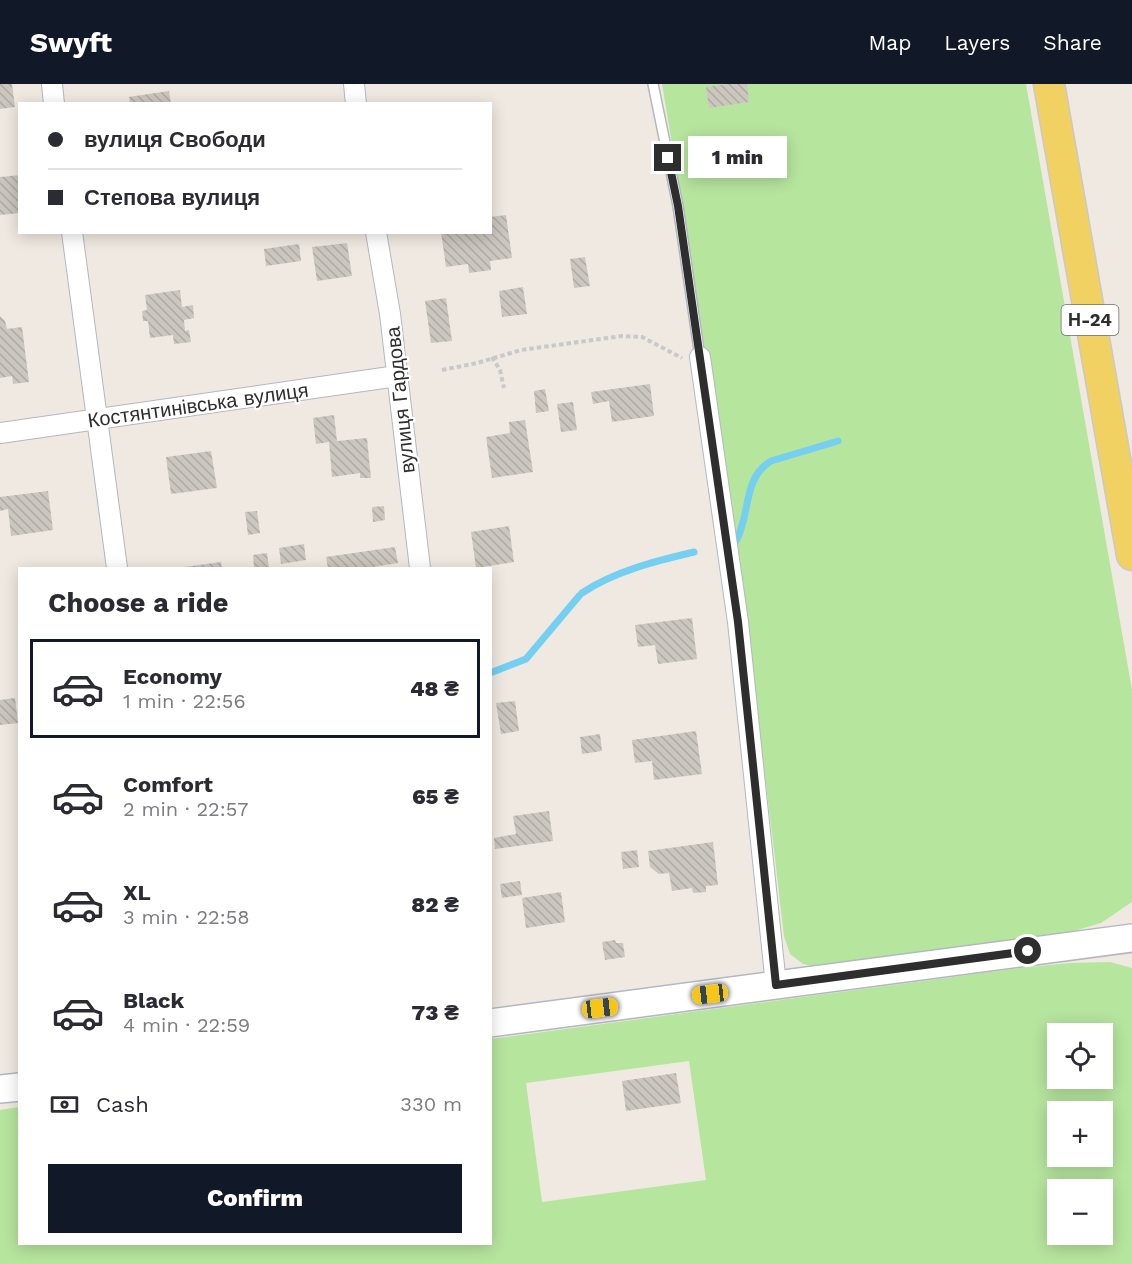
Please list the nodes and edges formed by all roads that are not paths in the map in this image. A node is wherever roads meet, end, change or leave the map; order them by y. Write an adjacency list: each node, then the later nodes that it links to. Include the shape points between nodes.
1 (52, 84): 5 (street)
2 (354, 84): 6 (street)
3 (653, 84): 9 (lane, via 678,206)
4 (1049, 84): 13 (main road, Н-24)
5 (54, 102)
6 (357, 102)
7 (72, 234): 11 (street)
8 (376, 234): 10 (street, вулиця Гардова)
9 (700, 357): 17 (street, via 738,622)
10 (397, 376): 11 (street, Костянтинівська вулиця); 15 (street, вулиця Гардова)
11 (97, 419): 12 (street, Костянтинівська вулиця); 14 (street)
12 (0, 433)
13 (1132, 555)
14 (117, 567)
15 (420, 567)
16 (1132, 938): 17 (street)
17 (776, 985): 18 (street)
18 (492, 1023)
19 (18, 1087): 20 (street)
20 (0, 1089)

